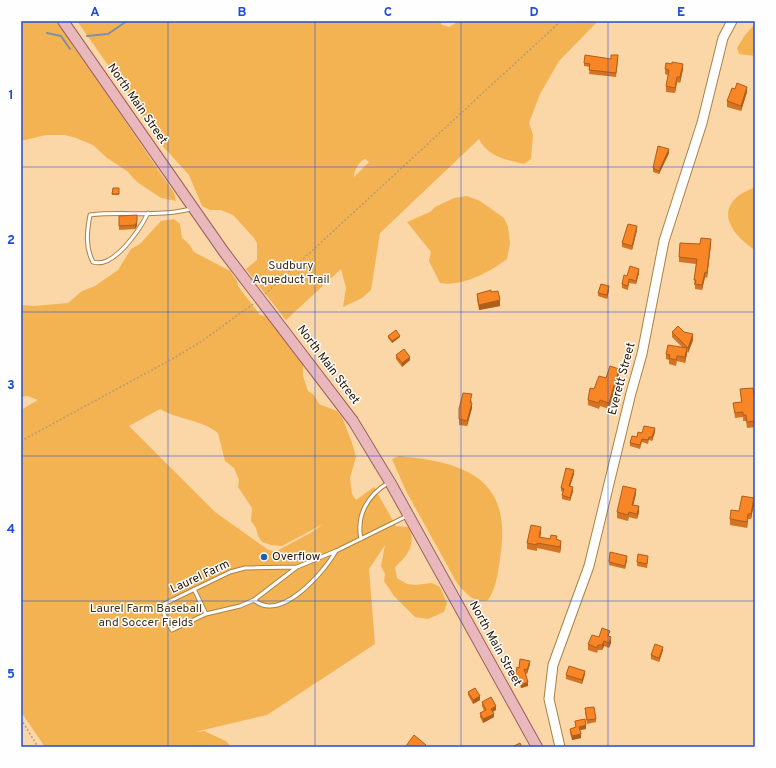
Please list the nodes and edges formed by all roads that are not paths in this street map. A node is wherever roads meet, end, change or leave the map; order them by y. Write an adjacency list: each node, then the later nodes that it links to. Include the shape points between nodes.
1 (63, 21): 3 (main road, North Main Street)
2 (732, 21): 13 (street, Everett Street, via 723,38 702,123 664,241 642,354 589,566 553,665 549,699)
3 (193, 209): 4 (lane); 5 (main road, North Main Street, via 353,420)
4 (148, 213): 4 (lane, via 137,233 108,261 99,264 93,262 87,238 90,215)
5 (390, 482): 6 (main road, North Main Street); 7 (lane, via 376,490 366,506 360,525)
6 (408, 516): 7 (lane, Laurel Farm); 14 (main road, North Main Street)
7 (361, 539): 8 (lane, Laurel Farm)
8 (336, 551): 9 (lane, Laurel Farm); 11 (lane, via 312,584 294,596 269,606 263,606)
9 (297, 567): 10 (lane, Laurel Farm, via 237,570); 11 (lane, Laurel Farm)
10 (194, 589): 12 (lane); 12 (lane, Laurel Farm, via 160,606 172,630)
11 (254, 600): 12 (lane, Laurel Farm)
12 (206, 614)
13 (557, 746)
14 (537, 747)

